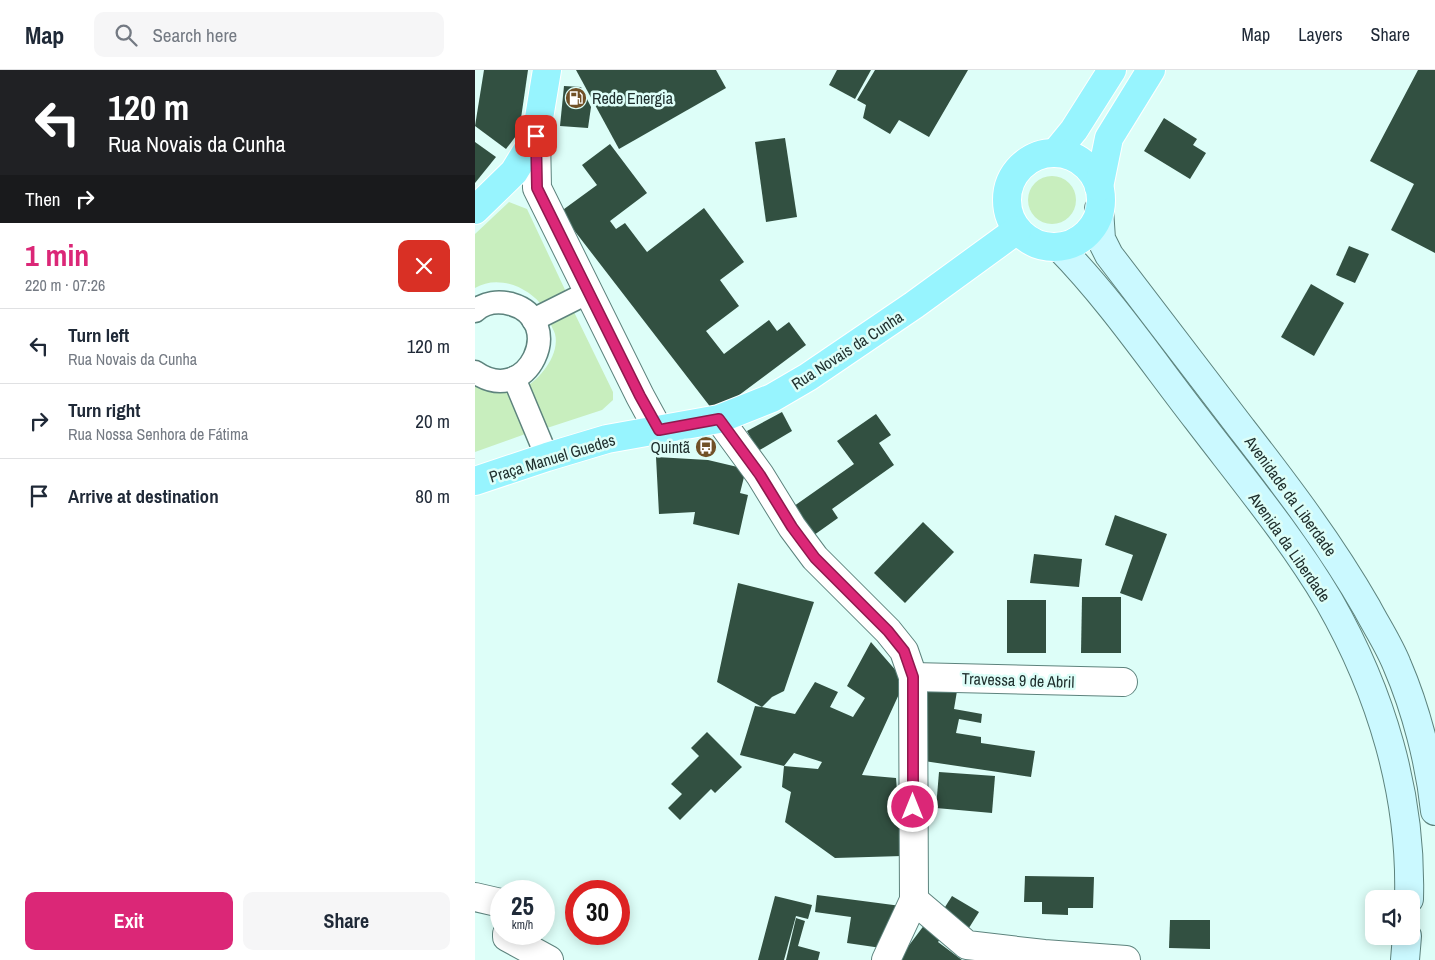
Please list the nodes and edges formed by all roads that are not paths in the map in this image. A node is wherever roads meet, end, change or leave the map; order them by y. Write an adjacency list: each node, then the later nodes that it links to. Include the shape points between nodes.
1 (547, 70): 4 (main road)
2 (1112, 70): 5 (main road)
3 (1151, 70): 6 (main road, via 1109,138)
4 (536, 136): 7 (main road, via 514,172); 10 (street, via 537,188)
5 (1056, 152): 6 (main road, via 1073,156 1085,165 1095,176); 8 (main road, via 1029,160 1018,169 1010,183 1009,215)
6 (1099, 198): 9 (main road, via 1096,219 1088,231); 21 (main road, Avenidade da Liberdade, via 1101,239 1109,255 1300,503 1341,564 1382,635 1409,698)
7 (475, 210)
8 (1017, 230): 9 (main road, via 1029,240); 15 (main road, Rua Novais da Cunha, via 915,305 808,377 772,398)
9 (1059, 247): 22 (main road, Avenida da Liberdade, via 1097,288 1277,524 1323,593 1352,645 1370,685 1398,775 1408,835)
10 (589, 292): 12 (street); 16 (street)
11 (475, 311): 12 (street, via 492,303 505,302 517,306)
12 (533, 320): 14 (street, via 539,336 539,348 526,371)
13 (475, 372): 14 (street, via 488,380)
14 (514, 378): 17 (street)
15 (719, 419): 16 (main road, Rua Novais da Cunha); 19 (street, via 815,558 904,651)
16 (659, 430): 17 (main road, Praça Manuel Guedes, via 607,439)
17 (547, 457): 18 (main road, Praça Manuel Guedes)
18 (475, 481)
19 (913, 677): 20 (street, Travessa 9 de Abril); 25 (street)
20 (1123, 682)
21 (1435, 811)
22 (1409, 890)
23 (475, 897): 24 (street)
24 (490, 900)
25 (913, 900): 29 (street); 30 (street, via 967,945)
26 (522, 945): 28 (street)
27 (1406, 945): 31 (main road)
28 (549, 960)
29 (886, 960)
30 (1126, 960)
31 (1405, 960)

